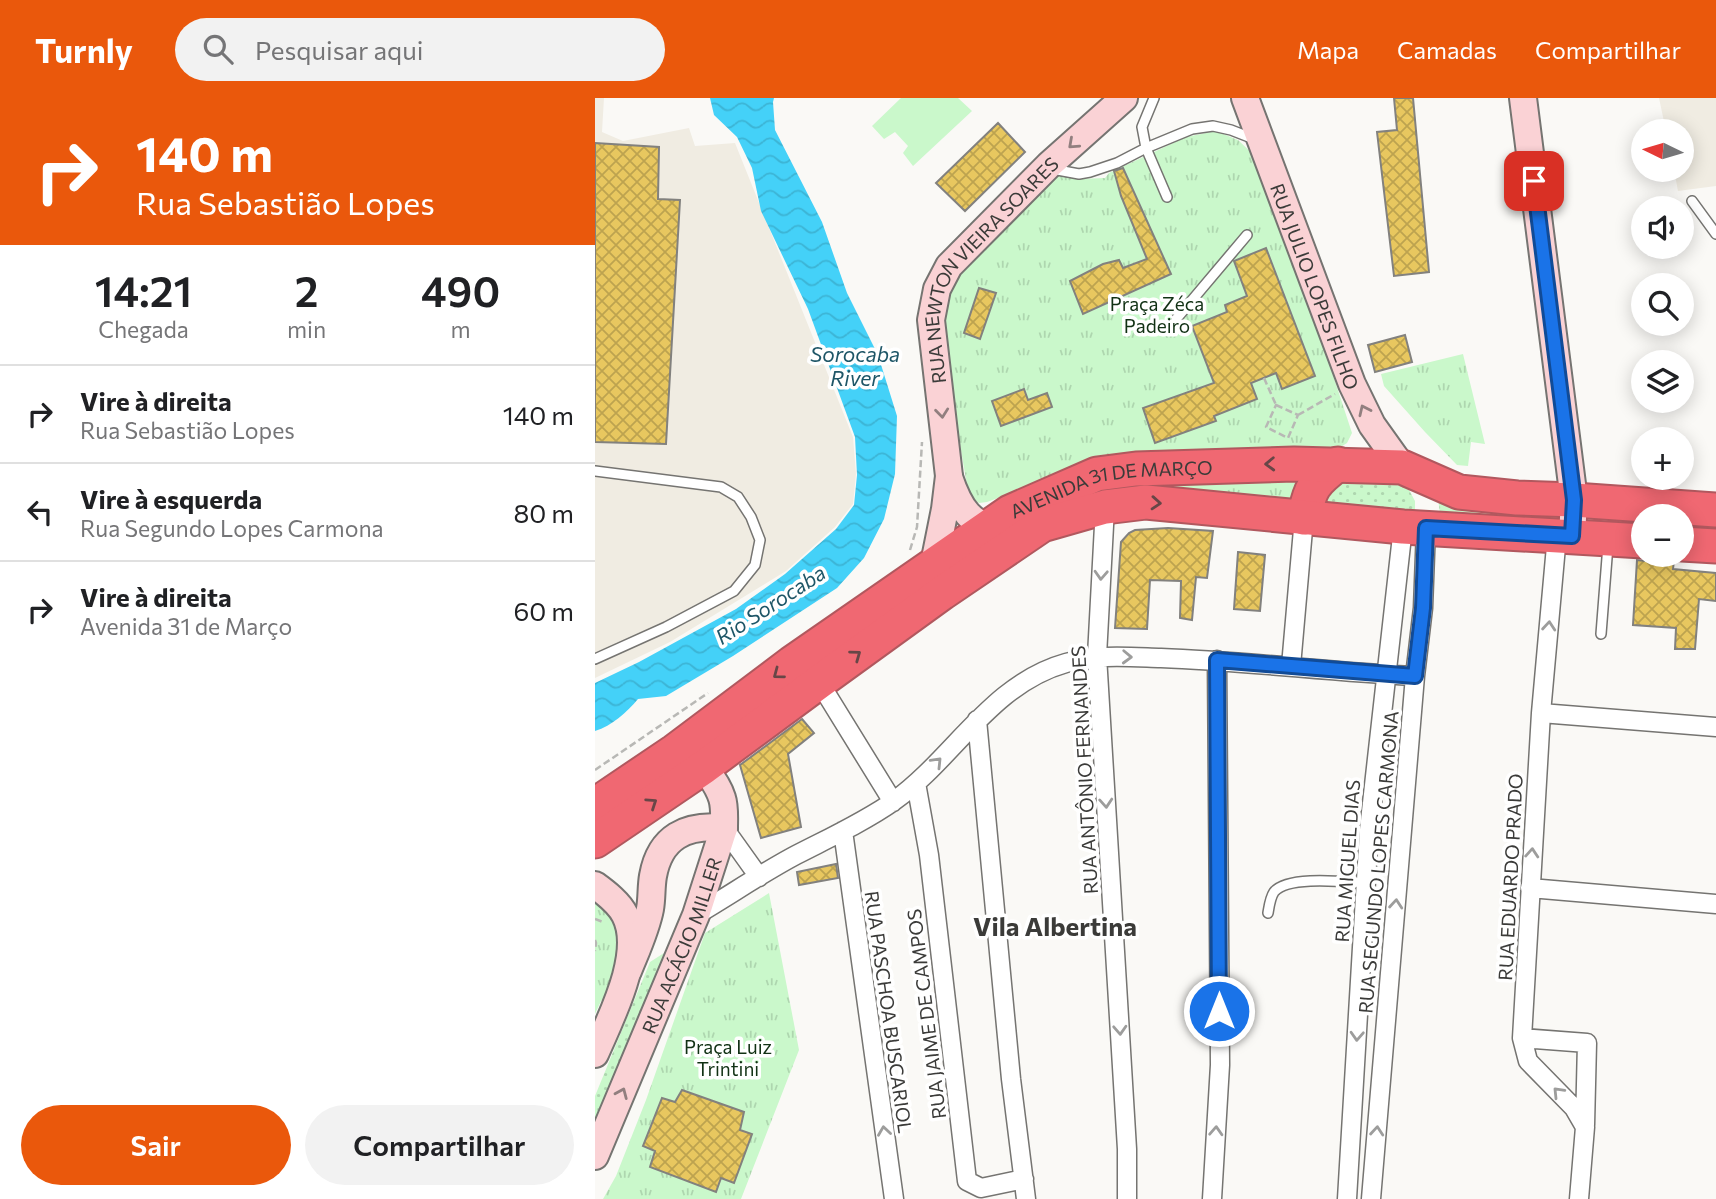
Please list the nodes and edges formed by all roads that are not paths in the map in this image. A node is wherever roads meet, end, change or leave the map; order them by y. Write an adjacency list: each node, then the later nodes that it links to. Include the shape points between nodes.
1 (1124, 98): 7 (main road, RUA NEWTON VIEIRA SOARES, one-way to 7)
2 (1154, 98): 6 (lane, via 1142,127)
3 (1245, 98): 5 (main road, RUA JULIO LOPES FILHO)
4 (1523, 98): 17 (main road)
5 (1262, 145): 6 (lane, via 1249,136 1213,126 1192,129); 14 (main road, RUA JULIO LOPES FILHO, one-way to 5, via 1372,425 1352,384)
6 (1146, 148): 7 (lane, via 1090,172); 8 (lane)
7 (1047, 168): 16 (main road, RUA NEWTON VIEIRA SOARES, one-way to 16, via 949,267 937,289 932,320)
8 (1167, 197)
9 (1694, 204): 10 (lane)
10 (1716, 234)
11 (1247, 235): 12 (lane)
12 (1177, 318)
13 (1338, 464): 14 (highway, AVENIDA 31 DE MARÇO); 20 (highway, via 1313,486); 22 (highway, AVENIDA 31 DE MARÇO, one-way to 22, via 1155,468 1097,474 1010,512)
14 (1402, 467): 17 (highway, AVENIDA 31 DE MARÇO, via 1459,492); 21 (highway, via 1416,481 1422,496)
15 (595, 471): 32 (lane, via 721,487 738,497 760,540 755,565 734,591)
16 (949, 476): 22 (main road, via 962,509); 29 (main road, via 945,509)
17 (1574, 500): 19 (highway, AVENIDA 31 DE MARÇO); 23 (main road)
18 (1105, 507): 20 (highway, AVENIDA 31 DE MARÇO, one-way to 20, via 1146,502); 25 (highway, AVENIDA 31 DE MARÇO, via 1042,525); 31 (street, RUA ANTÔNIO FERNANDES, one-way to 31)
19 (1716, 510)
20 (1304, 518): 21 (highway, AVENIDA 31 DE MARÇO); 34 (street)
21 (1414, 527): 23 (highway, AVENIDA 31 DE MARÇO); 35 (street, RUA MIGUEL DIAS); 36 (street, RUA SEGUNDO LOPES CARMONA, via 1423,608)
22 (986, 528): 25 (main road); 29 (highway, AVENIDA 31 DE MARÇO)
23 (1565, 535): 24 (highway, AVENIDA 31 DE MARÇO); 38 (street, RUA EDUARDO PRADO, one-way to 23)
24 (1608, 538): 26 (highway, AVENIDA 31 DE MARÇO); 30 (lane)
25 (1021, 539): 37 (highway, AVENIDA 31 DE MARÇO, one-way to 25)
26 (1631, 540)
27 (1694, 545): 28 (highway)
28 (1716, 546)
29 (922, 557): 41 (highway, AVENIDA 31 DE MARÇO, one-way to 41)
30 (1601, 634)
31 (1097, 656): 33 (street, one-way to 33); 39 (street, via 1031,677); 64 (street, RUA ANTÔNIO FERNANDES, one-way to 64)
32 (595, 659)
33 (1217, 660): 34 (street); 65 (street, one-way to 33, via 1220,1065)
34 (1291, 666): 35 (street)
35 (1385, 675): 36 (street); 50 (street, RUA MIGUEL DIAS)
36 (1415, 676): 67 (street, RUA SEGUNDO LOPES CARMONA, one-way to 36)
37 (819, 682): 42 (highway, AVENIDA 31 DE MARÇO); 44 (street)
38 (1541, 713): 40 (street); 52 (street, RUA EDUARDO PRADO, one-way to 38)
39 (977, 720): 43 (street, one-way to 39); 61 (street)
40 (1716, 727)
41 (675, 751): 42 (main road, via 690,754); 45 (highway, AVENIDA 31 DE MARÇO)
42 (705, 767): 46 (main road, RUA ACÁCIO MILLER, via 722,797); 48 (highway, AVENIDA 31 DE MARÇO, one-way to 42)
43 (916, 783): 44 (street); 61 (street, RUA JAIME DE CAMPOS, via 929,855 967,1181 981,1188)
44 (893, 802): 47 (street)
45 (595, 804)
46 (724, 828): 49 (street); 55 (main road, RUA ACÁCIO MILLER); 56 (main road, via 685,831 672,838 657,860 650,909)
47 (843, 831): 49 (street); 62 (street, RUA PASCHOA BUSCARIOL, one-way to 47)
48 (595, 841)
49 (759, 877): 55 (street)
50 (1366, 883): 54 (lane, via 1320,880 1283,886 1274,892); 66 (street, RUA MIGUEL DIAS, one-way to 66)
51 (595, 885): 56 (main road, via 609,895)
52 (1530, 888): 53 (street); 57 (street, RUA EDUARDO PRADO)
53 (1716, 904)
54 (1268, 914)
55 (697, 915): 56 (main road, via 667,934); 60 (main road, RUA ACÁCIO MILLER, one-way to 55)
56 (636, 930): 58 (main road, via 628,971)
57 (1522, 1038): 59 (street, RUA EDUARDO PRADO, one-way to 57, via 1574,1108 1528,1061); 59 (street, via 1587,1043)
58 (595, 1054)
59 (1585, 1127): 68 (street)
60 (595, 1156)
61 (1024, 1179): 63 (street)
62 (894, 1199)
63 (1026, 1199)
64 (1127, 1199)
65 (1212, 1199)
66 (1347, 1199)
67 (1371, 1199)
68 (1579, 1199)

